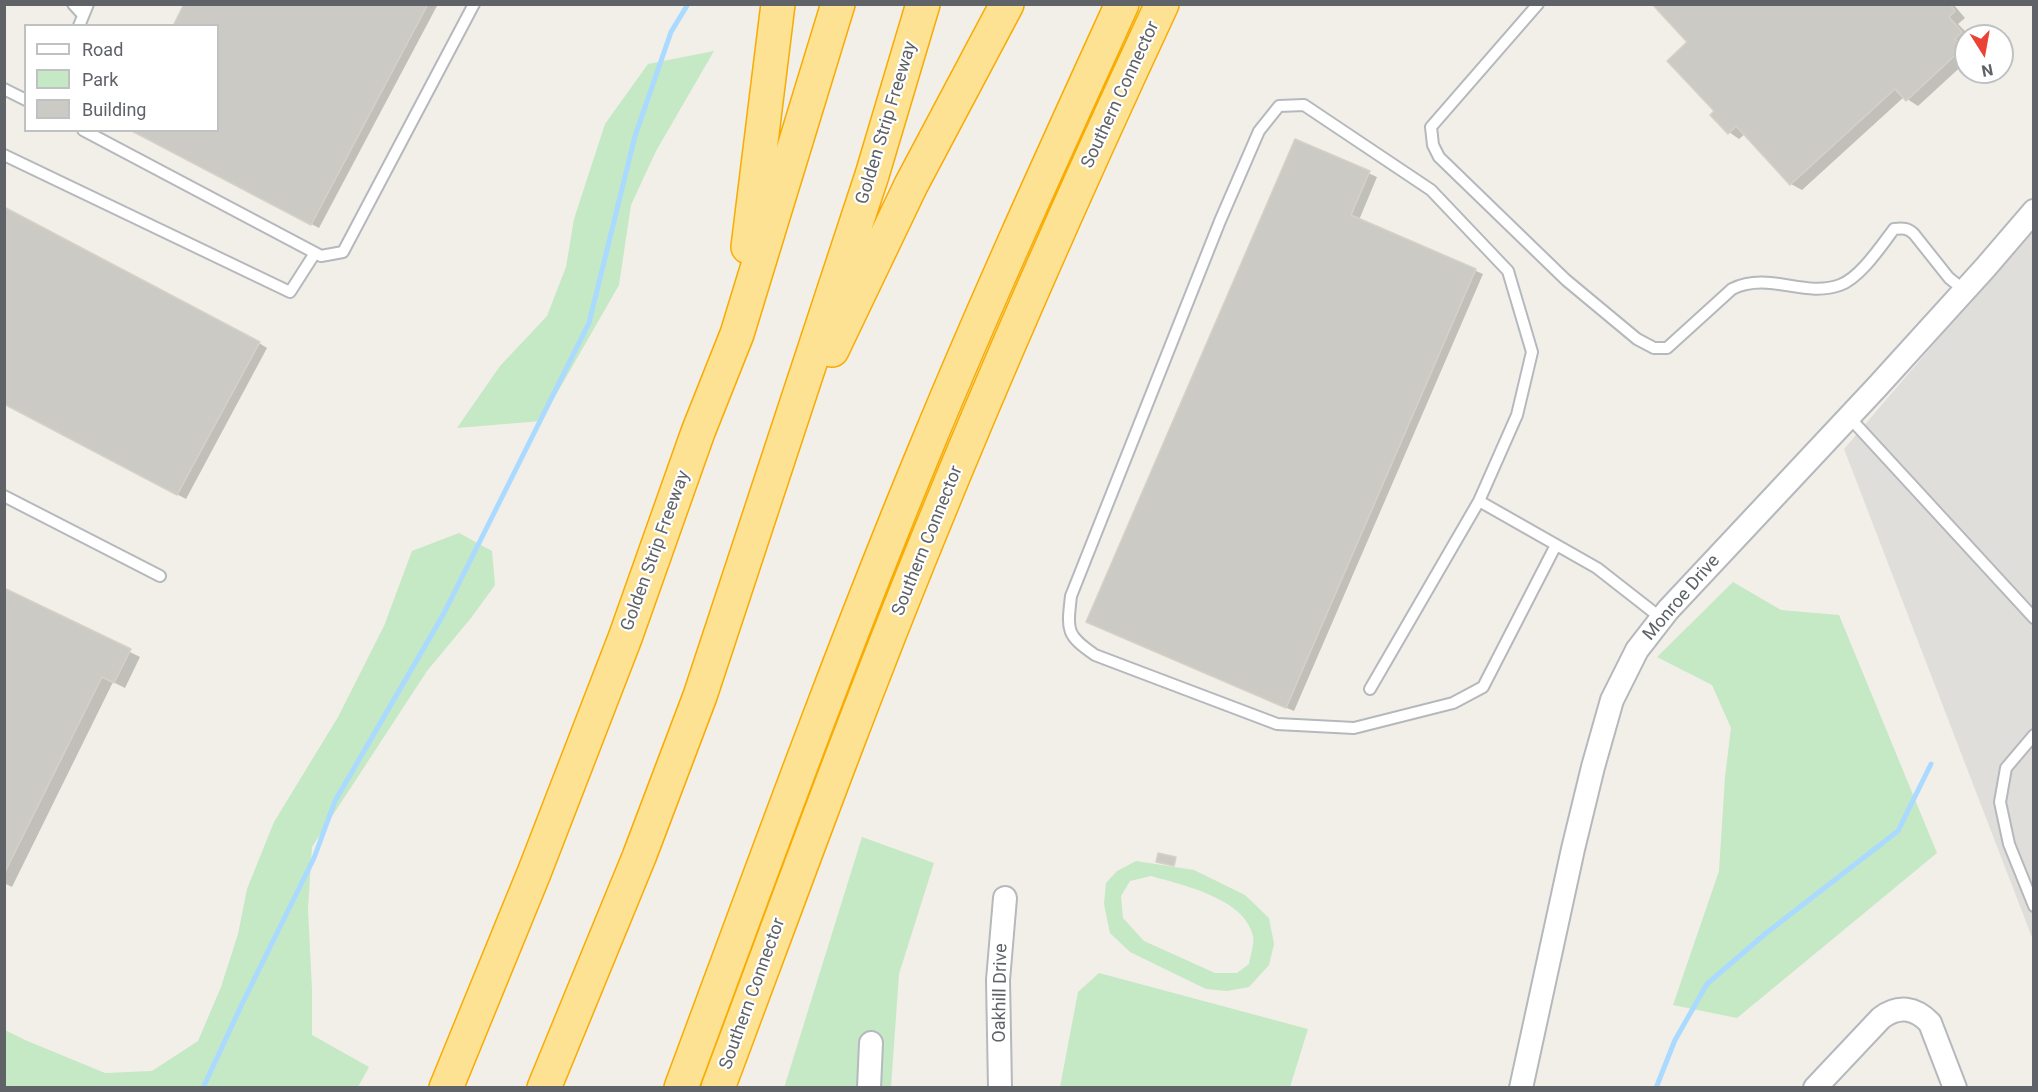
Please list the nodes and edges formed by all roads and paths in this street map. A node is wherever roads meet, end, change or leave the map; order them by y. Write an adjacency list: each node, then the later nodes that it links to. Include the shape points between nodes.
1 (73, 4): 10 (lane)
2 (474, 4): 16 (lane, via 343,252 321,256)
3 (778, 4): 18 (highway)
4 (838, 4): 18 (highway, Golden Strip Freeway)
5 (923, 4): 20 (highway, Golden Strip Freeway, via 872,175)
6 (1007, 4): 20 (highway, via 911,185)
7 (1122, 4): 34 (highway, Southern Connector, via 926,447 849,638)
8 (1162, 4): 35 (highway, Southern Connector, via 1050,249 928,537 850,733)
9 (1538, 4): 17 (lane, via 1431,128 1433,145 1439,157 1566,280 1637,339 1653,348 1667,348 1742,284 1755,281 1821,289 1842,285 1858,273 1894,229 1910,230 1949,278)
10 (83, 15)
11 (4, 89): 12 (lane)
12 (24, 99)
13 (87, 132): 16 (lane)
14 (4, 155): 16 (lane, via 290,292)
15 (2034, 211): 17 (street, Monroe Drive)
16 (315, 253)
17 (1965, 290): 19 (street, Monroe Drive)
18 (737, 334): 32 (highway, Golden Strip Freeway, via 543,852)
19 (1849, 417): 25 (street, Monroe Drive); 26 (lane)
20 (771, 479): 33 (highway, Golden Strip Freeway, via 700,696 639,858)
21 (4, 496): 24 (lane)
22 (1479, 501): 23 (lane); 23 (lane, via 1517,415 1532,352 1509,271 1431,190 1304,105 1279,106 1259,131 1220,221 1071,596 1068,626 1077,642 1095,655 1277,724 1354,728 1453,703 1483,687); 27 (lane)
23 (1556, 545): 25 (lane, via 1597,568)
24 (160, 576)
25 (1661, 618): 38 (street, Monroe Drive, via 1637,650 1612,700 1573,849)
26 (2034, 618)
27 (1370, 689)
28 (2034, 735): 30 (lane, via 2006,768 2000,802 2009,844)
29 (1005, 898): 37 (street, Oakhill Drive, via 998,980)
30 (2034, 906)
31 (871, 1042): 36 (street)
32 (446, 1088)
33 (544, 1088)
34 (681, 1088)
35 (718, 1088)
36 (869, 1088)
37 (1000, 1088)
38 (1521, 1088)
39 (1815, 1088): 40 (street, via 1881,1018 1906,1009 1923,1015 1930,1023)
40 (1955, 1088)

